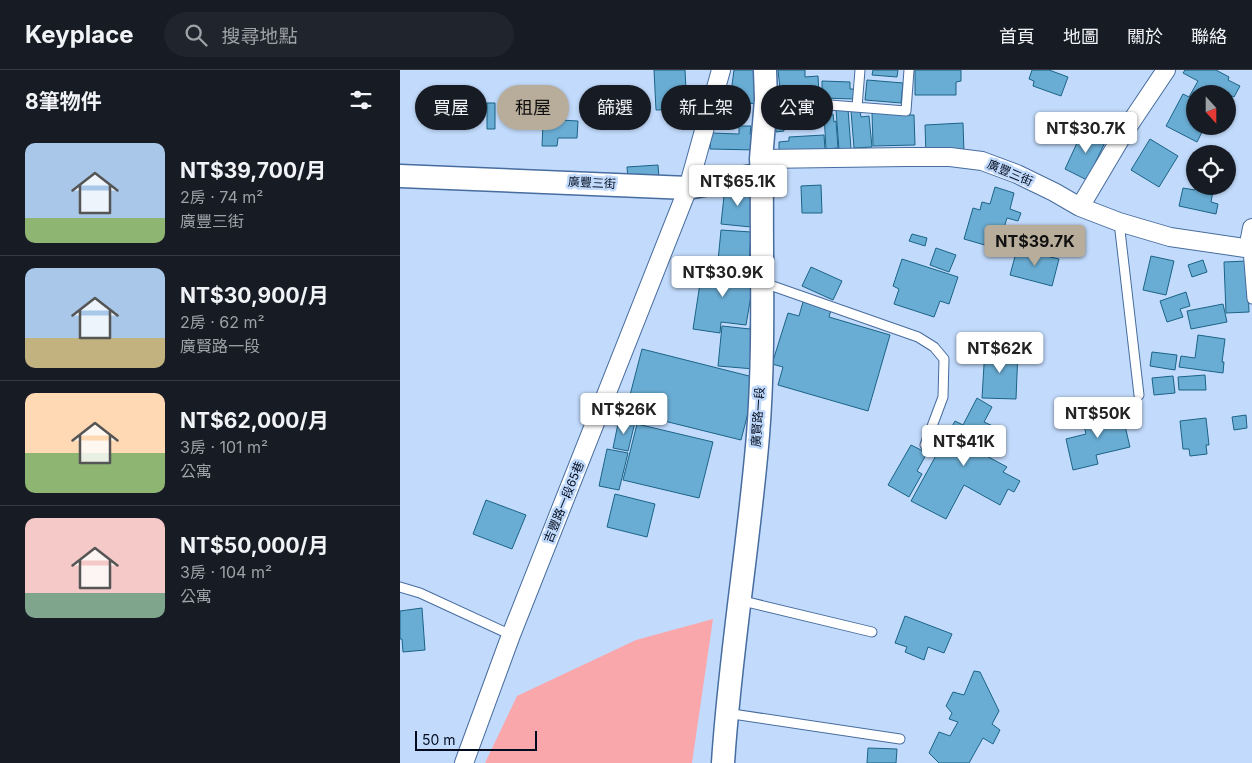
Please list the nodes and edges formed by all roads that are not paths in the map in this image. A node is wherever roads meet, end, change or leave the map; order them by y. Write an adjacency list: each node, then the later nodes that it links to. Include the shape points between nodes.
1 (721, 70): 12 (street, 吉豐路一段65巷)
2 (765, 70): 6 (street, 廣賢路一段)
3 (860, 70): 8 (lane)
4 (909, 70): 8 (lane, via 906,111)
5 (1166, 70): 13 (street, via 1124,131)
6 (766, 85)
7 (833, 105): 8 (lane)
8 (857, 107)
9 (764, 130): 10 (street, 廣賢路一段)
10 (762, 166): 12 (street, 廣豐三街); 13 (street, 廣豐三街, via 906,157 982,161 1018,174); 17 (street, 廣賢路一段)
11 (410, 176): 12 (street, 廣豐三街)
12 (688, 188): 24 (street, 吉豐路一段65巷)
13 (1080, 207): 14 (street, 廣豐三街)
14 (1119, 222): 16 (street, 廣豐三街, via 1170,237); 19 (lane)
15 (1252, 228): 16 (street)
16 (1250, 249): 18 (lane)
17 (761, 282): 20 (lane, via 918,336 934,347 944,359 943,397); 22 (street, 廣賢路一段, via 762,361 758,435)
18 (1252, 299)
19 (1139, 394)
20 (925, 445)
21 (400, 587): 24 (lane)
22 (739, 600): 23 (lane); 25 (street, 廣賢路一段)
23 (872, 632)
24 (511, 635): 27 (street, 吉豐路一段65巷)
25 (726, 713): 26 (lane); 28 (street, 廣賢路一段)
26 (900, 739)
27 (464, 763)
28 (723, 763)

